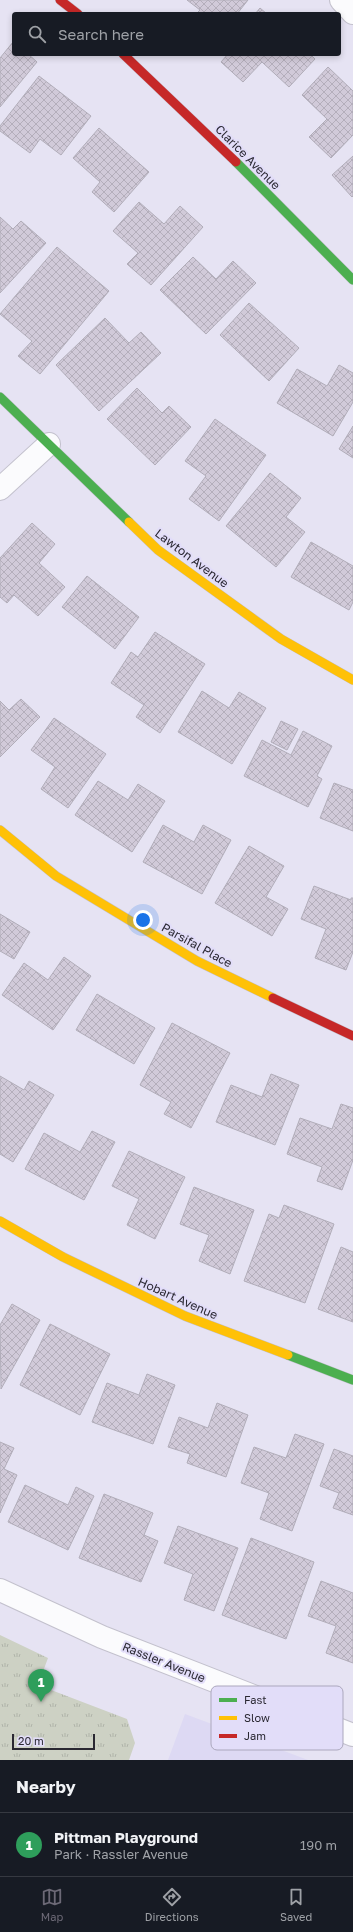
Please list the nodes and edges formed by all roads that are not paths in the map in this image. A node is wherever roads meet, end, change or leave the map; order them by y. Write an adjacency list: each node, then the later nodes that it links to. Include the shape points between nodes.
1 (60, 0): 3 (street)
2 (341, 0): 4 (street)
3 (75, 12)
4 (353, 13)
5 (125, 56): 6 (street, Clarice Avenue, via 244,169)
6 (353, 280)
7 (0, 397): 8 (street, Lawton Avenue)
8 (49, 444): 9 (street); 10 (street, Lawton Avenue, via 158,550 281,639)
9 (0, 489)
10 (353, 680)
11 (0, 830): 12 (street, Parsifal Place, via 56,876 197,961)
12 (353, 1036)
13 (0, 1221): 14 (street, Hobart Avenue, via 63,1257 185,1316)
14 (353, 1380)
15 (0, 1590): 16 (street, Rassler Avenue, via 102,1637)
16 (228, 1686)
17 (343, 1731): 18 (street, Rassler Avenue)
18 (353, 1735)

